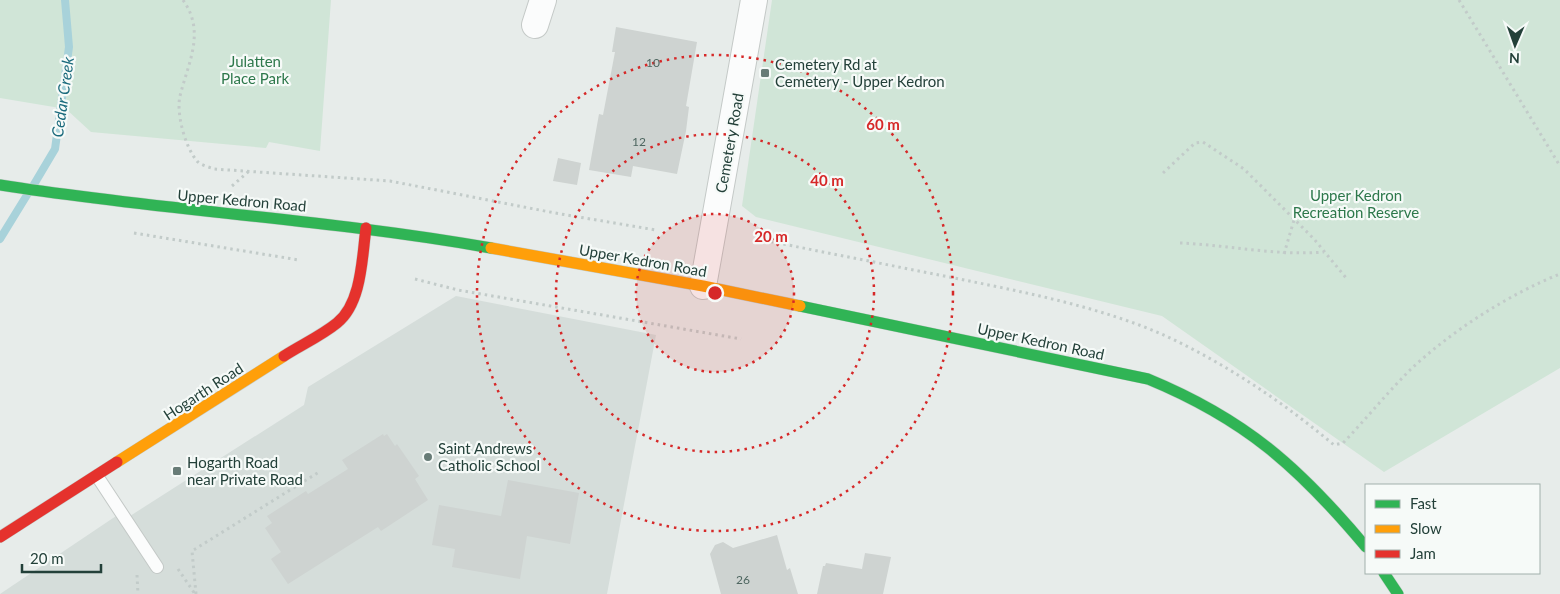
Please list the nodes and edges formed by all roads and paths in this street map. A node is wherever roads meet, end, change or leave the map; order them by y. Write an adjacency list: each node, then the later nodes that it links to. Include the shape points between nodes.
1 (183, 0): 11 (path, via 195,28 194,51 179,98 182,131 198,162 214,170 390,181)
2 (543, 0): 5 (street)
3 (754, 0): 21 (street, Cemetery Road)
4 (1459, 0): 6 (path)
5 (535, 25)
6 (1560, 166)
7 (1163, 173): 9 (path, via 1195,143 1203,142 1244,169)
8 (0, 185): 10 (main road, Upper Kedron Road, via 93,200)
9 (1294, 220): 15 (path); 16 (path)
10 (366, 228): 21 (main road, Upper Kedron Road); 24 (main road, Hogarth Road, via 353,298 348,311 338,322)
11 (656, 230)
12 (128, 232): 17 (path)
13 (758, 239): 18 (path, via 1020,291 1099,313 1164,336 1214,360 1336,445 1343,442 1401,379 1432,351 1508,299)
14 (1180, 243): 16 (path, via 1214,244)
15 (1325, 252): 16 (path); 20 (path)
16 (1284, 254)
17 (299, 260)
18 (1560, 274)
19 (415, 279): 22 (path, via 458,290)
20 (1347, 279)
21 (703, 286): 26 (main road, Upper Kedron Road, via 1148,379 1183,392 1276,450 1336,510)
22 (741, 339)
23 (319, 472): 29 (path, via 192,551)
24 (98, 476): 25 (main road, Hogarth Road); 27 (lane)
25 (0, 538)
26 (1365, 546)
27 (157, 567)
28 (1385, 574): 30 (main road)
29 (196, 594)
30 (1398, 594)

